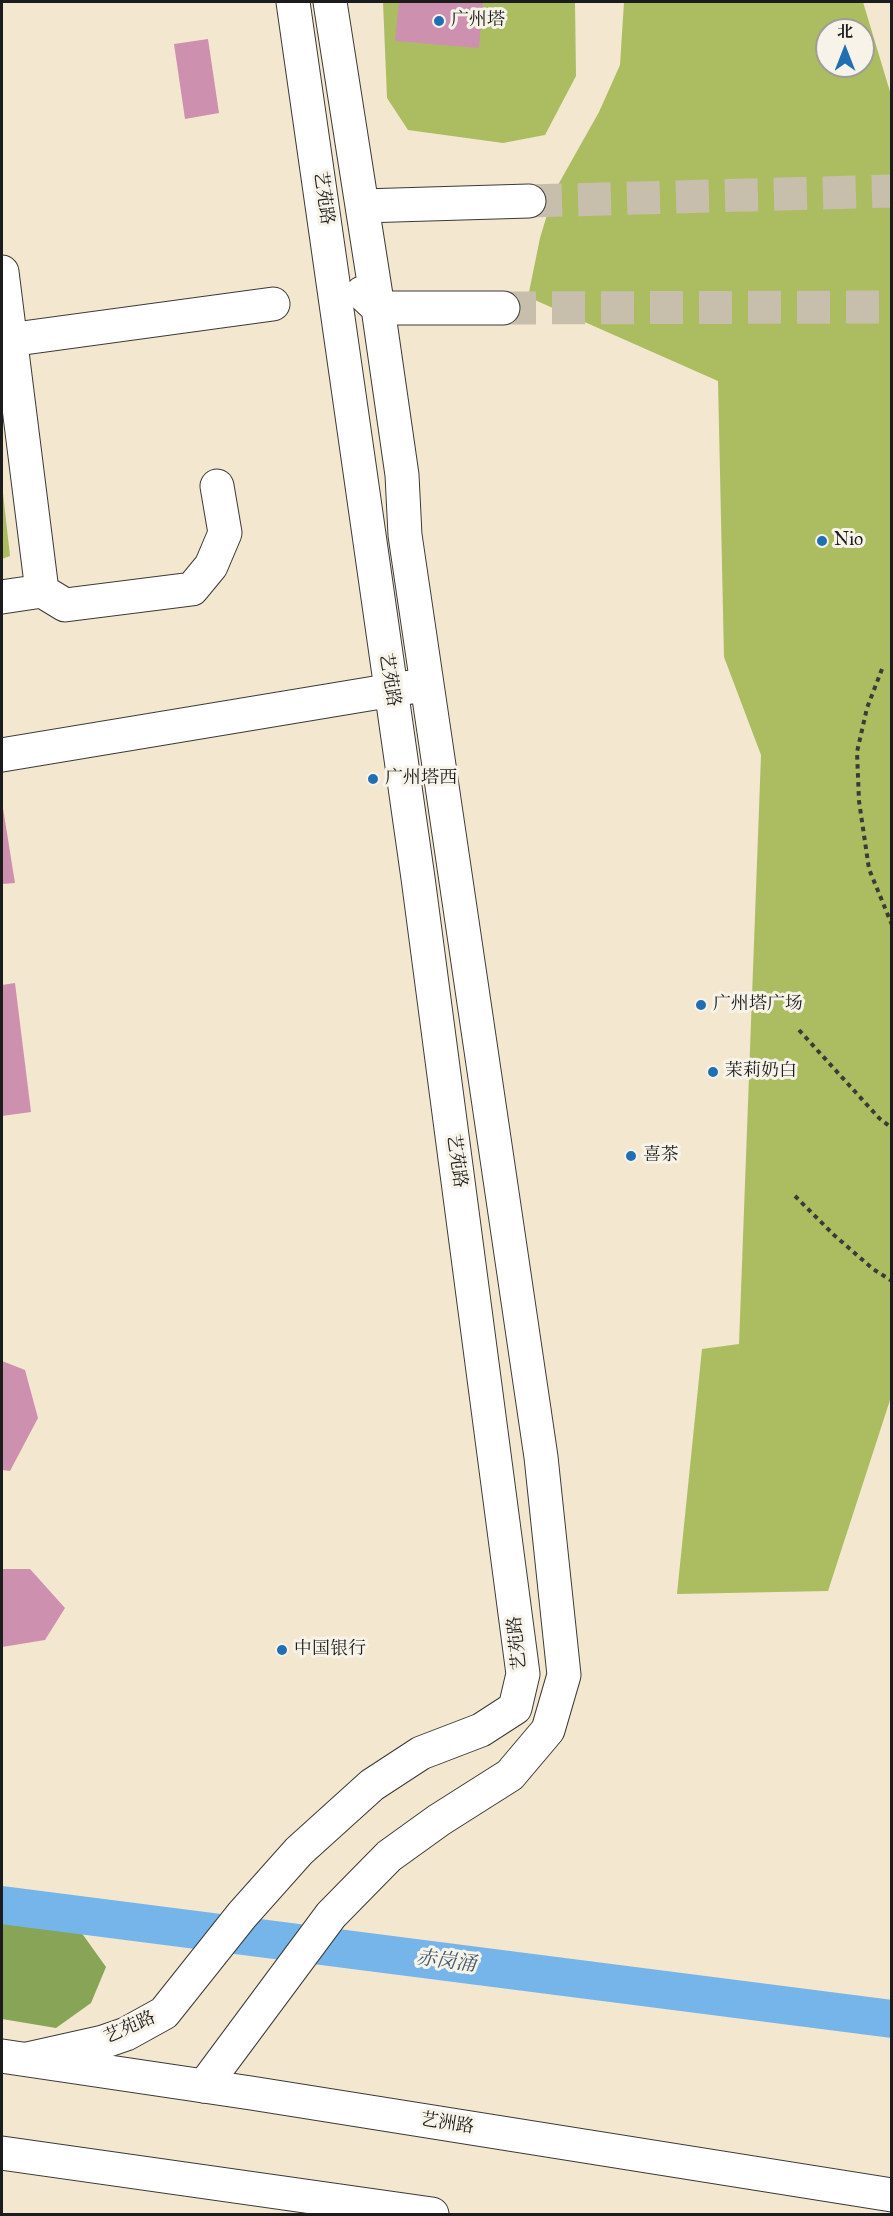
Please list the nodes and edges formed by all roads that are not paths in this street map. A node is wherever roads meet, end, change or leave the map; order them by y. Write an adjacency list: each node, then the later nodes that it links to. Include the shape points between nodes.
1 (293, 2): 5 (street, 艺苑路)
2 (330, 2): 4 (street, 艺苑路)
3 (529, 201): 4 (street)
4 (362, 206): 5 (street); 9 (street, 艺苑路)
5 (332, 265): 9 (street); 15 (street, 艺苑路)
6 (2, 272): 10 (street)
7 (273, 304): 10 (street)
8 (503, 308): 9 (street)
9 (378, 309): 14 (street, 艺苑路, via 402,475 405,536)
10 (6, 340): 12 (street)
11 (217, 486): 12 (street, via 225,533 211,566 192,589 65,605)
12 (42, 591): 13 (street)
13 (2, 597)
14 (428, 684): 15 (street); 18 (street, 艺苑路, via 541,1457 564,1675 548,1730 510,1775 388,1856 331,1915)
15 (391, 690): 16 (street); 17 (street, 艺苑路, via 523,1674 515,1708 481,1730 421,1753 372,1785 299,1851 164,2013 103,2042)
16 (2, 755)
17 (14, 2058): 18 (street, 艺洲路)
18 (204, 2086): 20 (street, 艺洲路)
19 (2, 2153): 21 (street)
20 (891, 2195)
21 (432, 2214)

